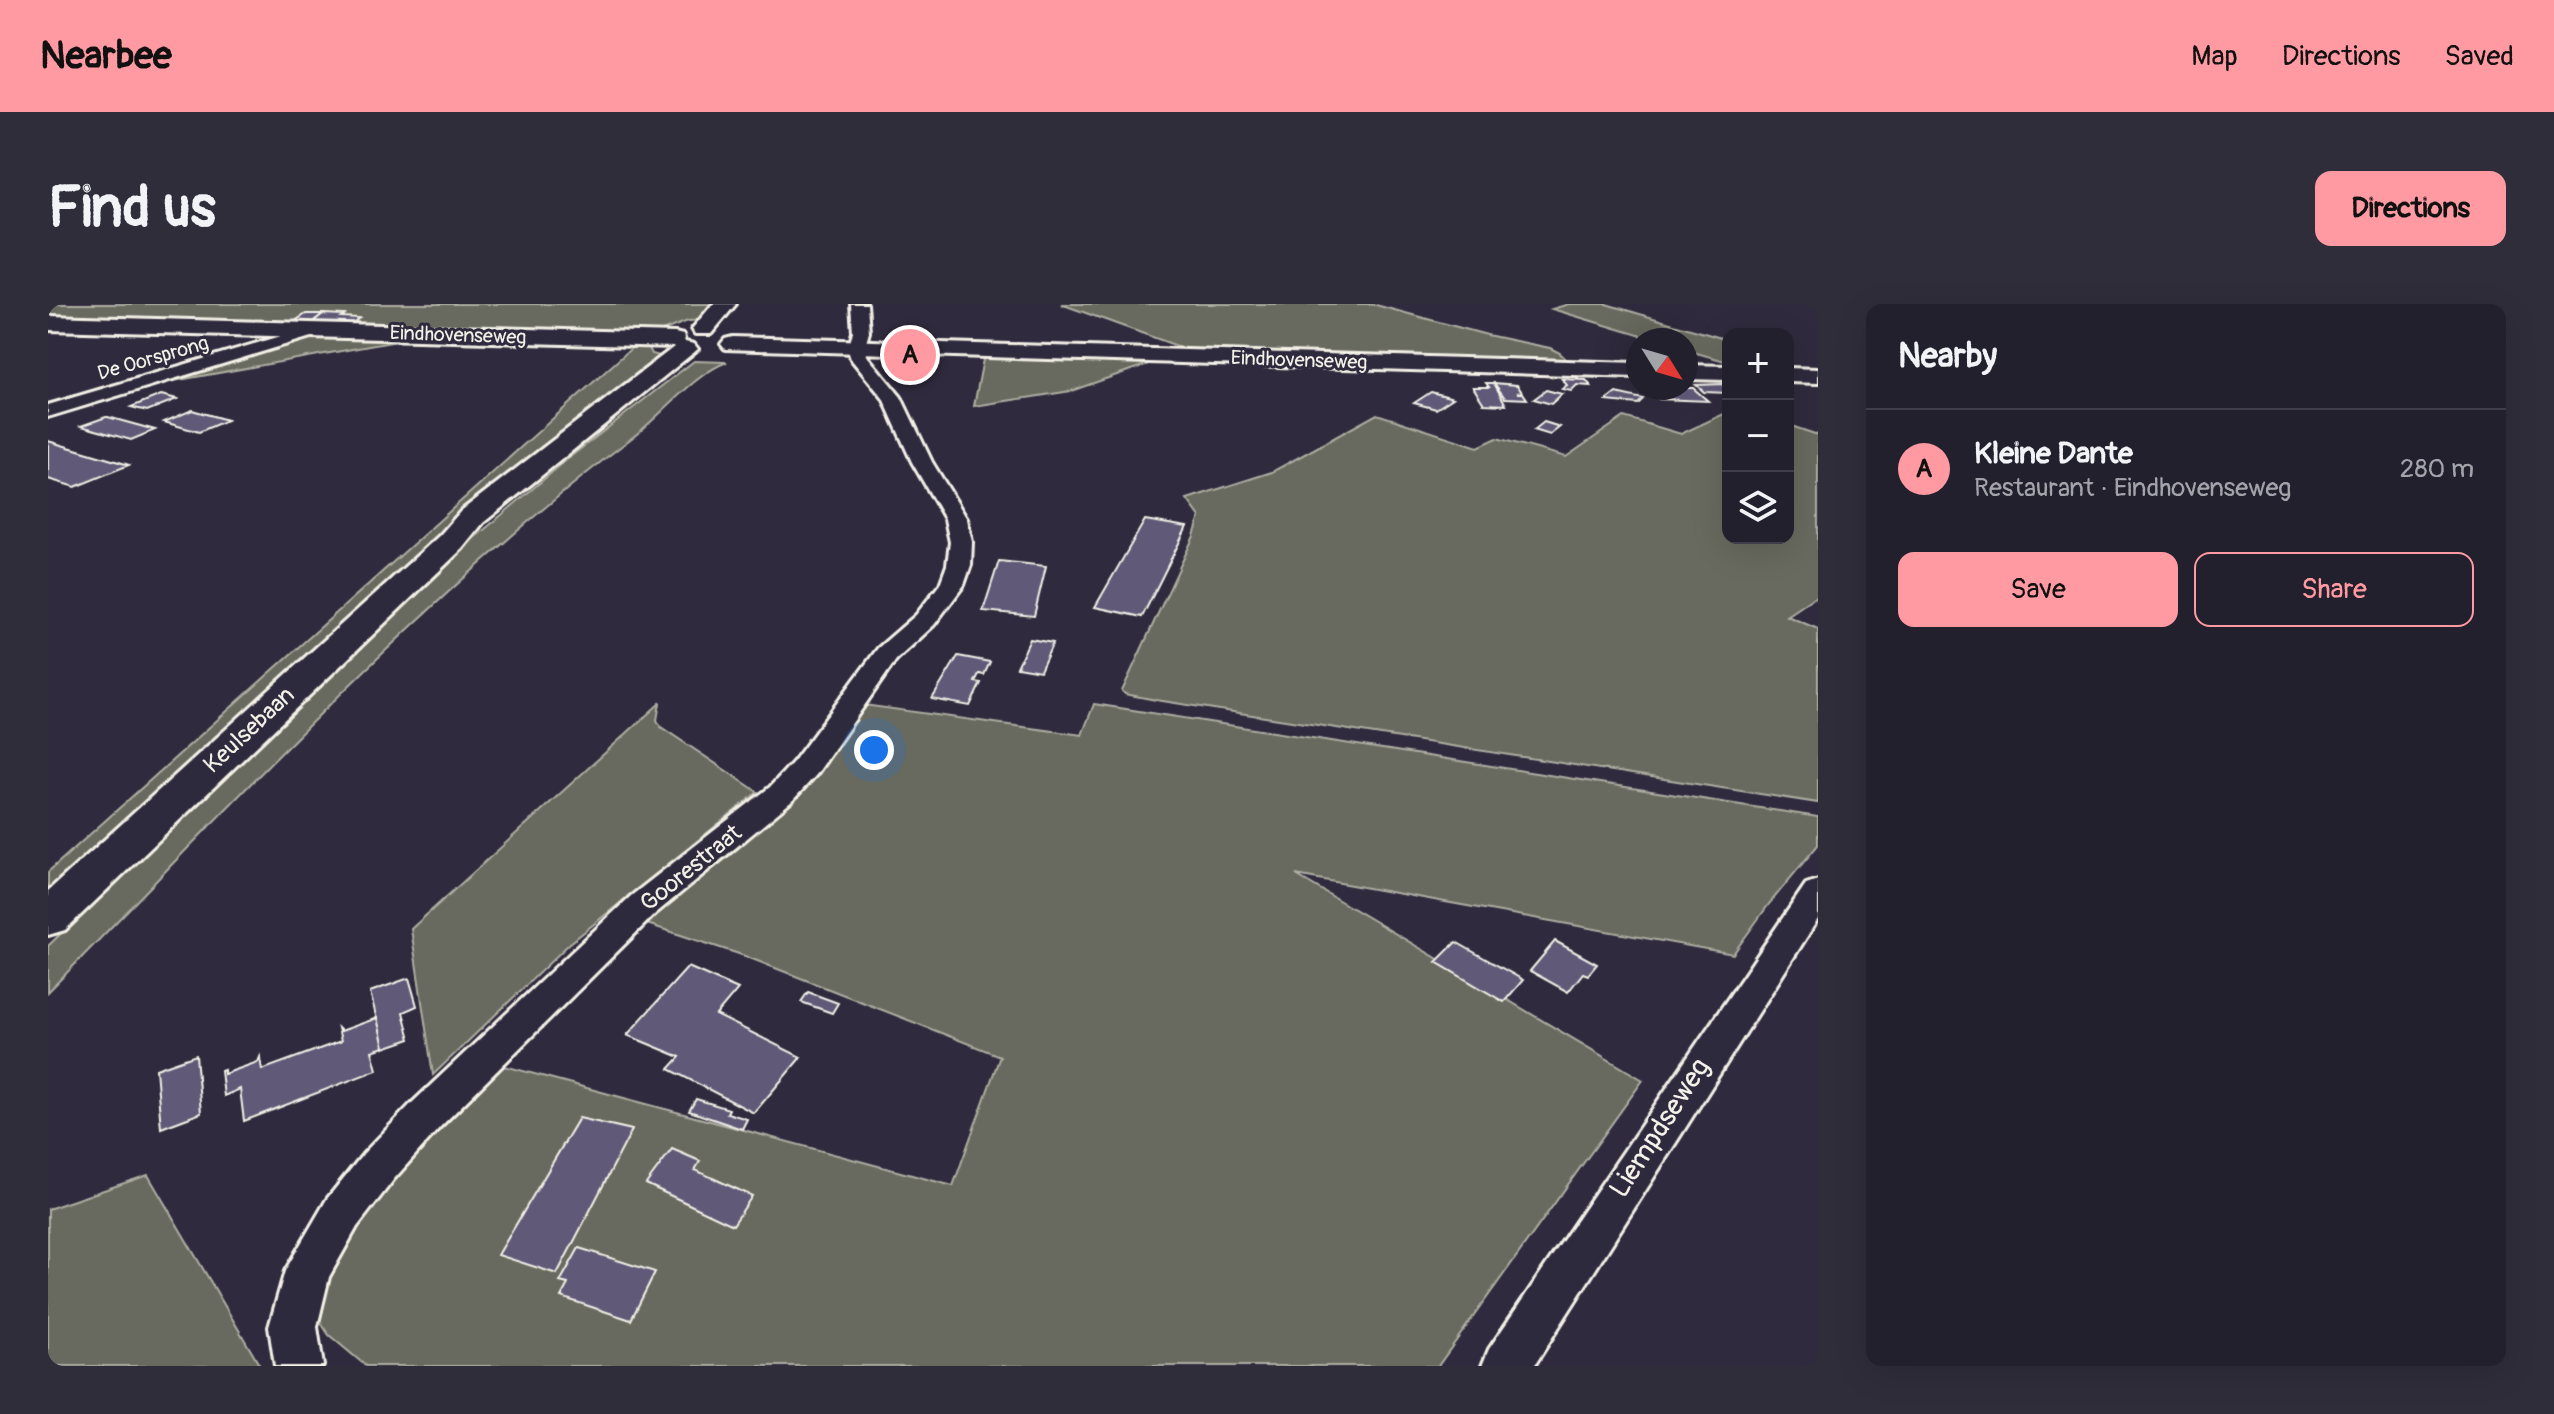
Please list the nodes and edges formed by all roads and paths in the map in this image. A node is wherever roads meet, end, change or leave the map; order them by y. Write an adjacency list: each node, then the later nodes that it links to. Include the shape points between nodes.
1 (725, 304): 6 (main road, Keulsebaan)
2 (743, 304): 6 (main road, Keulsebaan)
3 (859, 304): 7 (street)
4 (48, 323): 5 (main road, Eindhovenseweg)
5 (315, 331): 6 (main road, Eindhovenseweg); 13 (street, De Oorsprong)
6 (709, 340): 7 (main road, Eindhovenseweg); 15 (main road, Keulsebaan, via 486,520 451,542)
7 (858, 345): 8 (main road, Eindhovenseweg); 16 (street, Goorestraat, via 860,359 892,397 956,519 961,542 952,585 925,620 887,654 781,794 643,905 379,1166 342,1213 308,1271 293,1327)
8 (1626, 370)
9 (1698, 372): 10 (main road)
10 (1722, 373)
11 (1794, 375): 12 (main road)
12 (1818, 376)
13 (48, 411)
14 (1818, 892): 17 (street, Liempdseweg)
15 (48, 918)
16 (299, 1366)
17 (1506, 1366)

